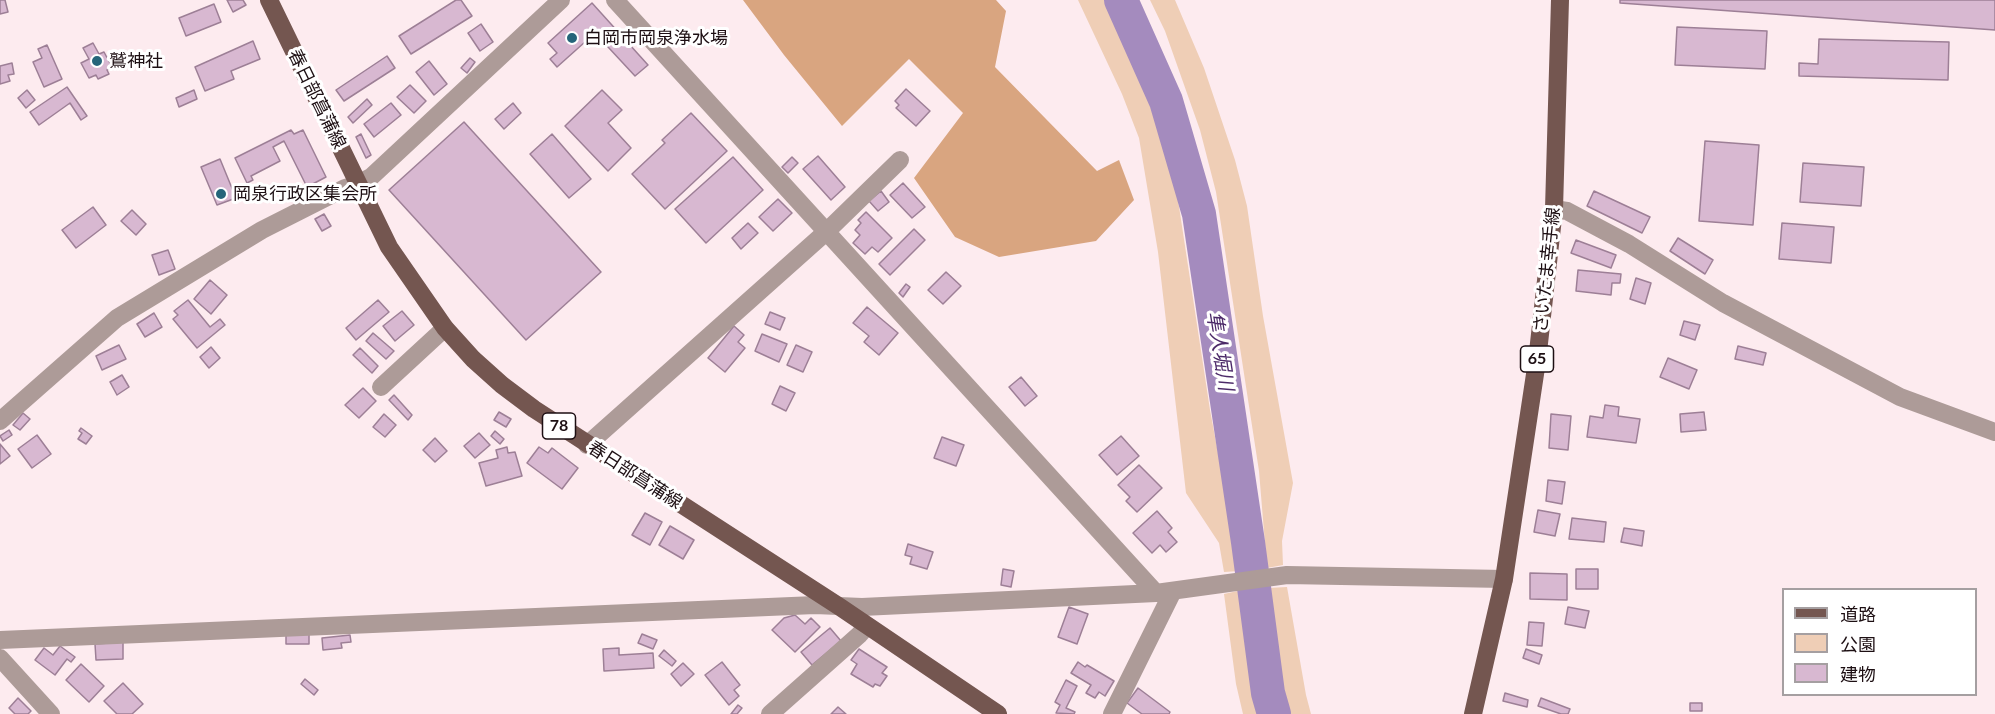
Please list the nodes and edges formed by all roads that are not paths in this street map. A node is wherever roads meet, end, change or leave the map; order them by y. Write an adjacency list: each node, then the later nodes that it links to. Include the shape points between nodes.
1 (269, 0): 6 (main road, 春日部菖蒲線 / 78)
2 (561, 0): 6 (street, via 380,170)
3 (615, 0): 8 (street)
4 (1560, 0): 7 (main road, さいたま幸手線 / 65)
5 (900, 160): 8 (street)
6 (358, 184): 9 (main road, 春日部菖蒲線 / 78, via 389,247); 11 (street, via 262,230 117,318)
7 (1554, 209): 12 (street, via 1567,211 1629,243 1723,303 1900,397); 14 (main road, さいたま幸手線 / 65, via 1537,362)
8 (826, 232): 13 (street); 15 (street)
9 (446, 328): 10 (street); 13 (main road, 春日部菖蒲線 / 78, via 502,385)
10 (381, 387)
11 (0, 421)
12 (1995, 432)
13 (587, 445): 16 (main road, 春日部菖蒲線 / 78)
14 (1504, 579): 15 (street, via 1287,575); 24 (main road, さいたま幸手線 / 65)
15 (1165, 592): 16 (street); 23 (street)
16 (840, 607): 17 (main road, 春日部菖蒲線 / 78); 18 (street)
17 (867, 626): 21 (street); 22 (main road, 春日部菖蒲線 / 78)
18 (0, 640)
19 (0, 658): 20 (street)
20 (51, 714)
21 (770, 714)
22 (998, 714)
23 (1113, 714)
24 (1473, 714)

